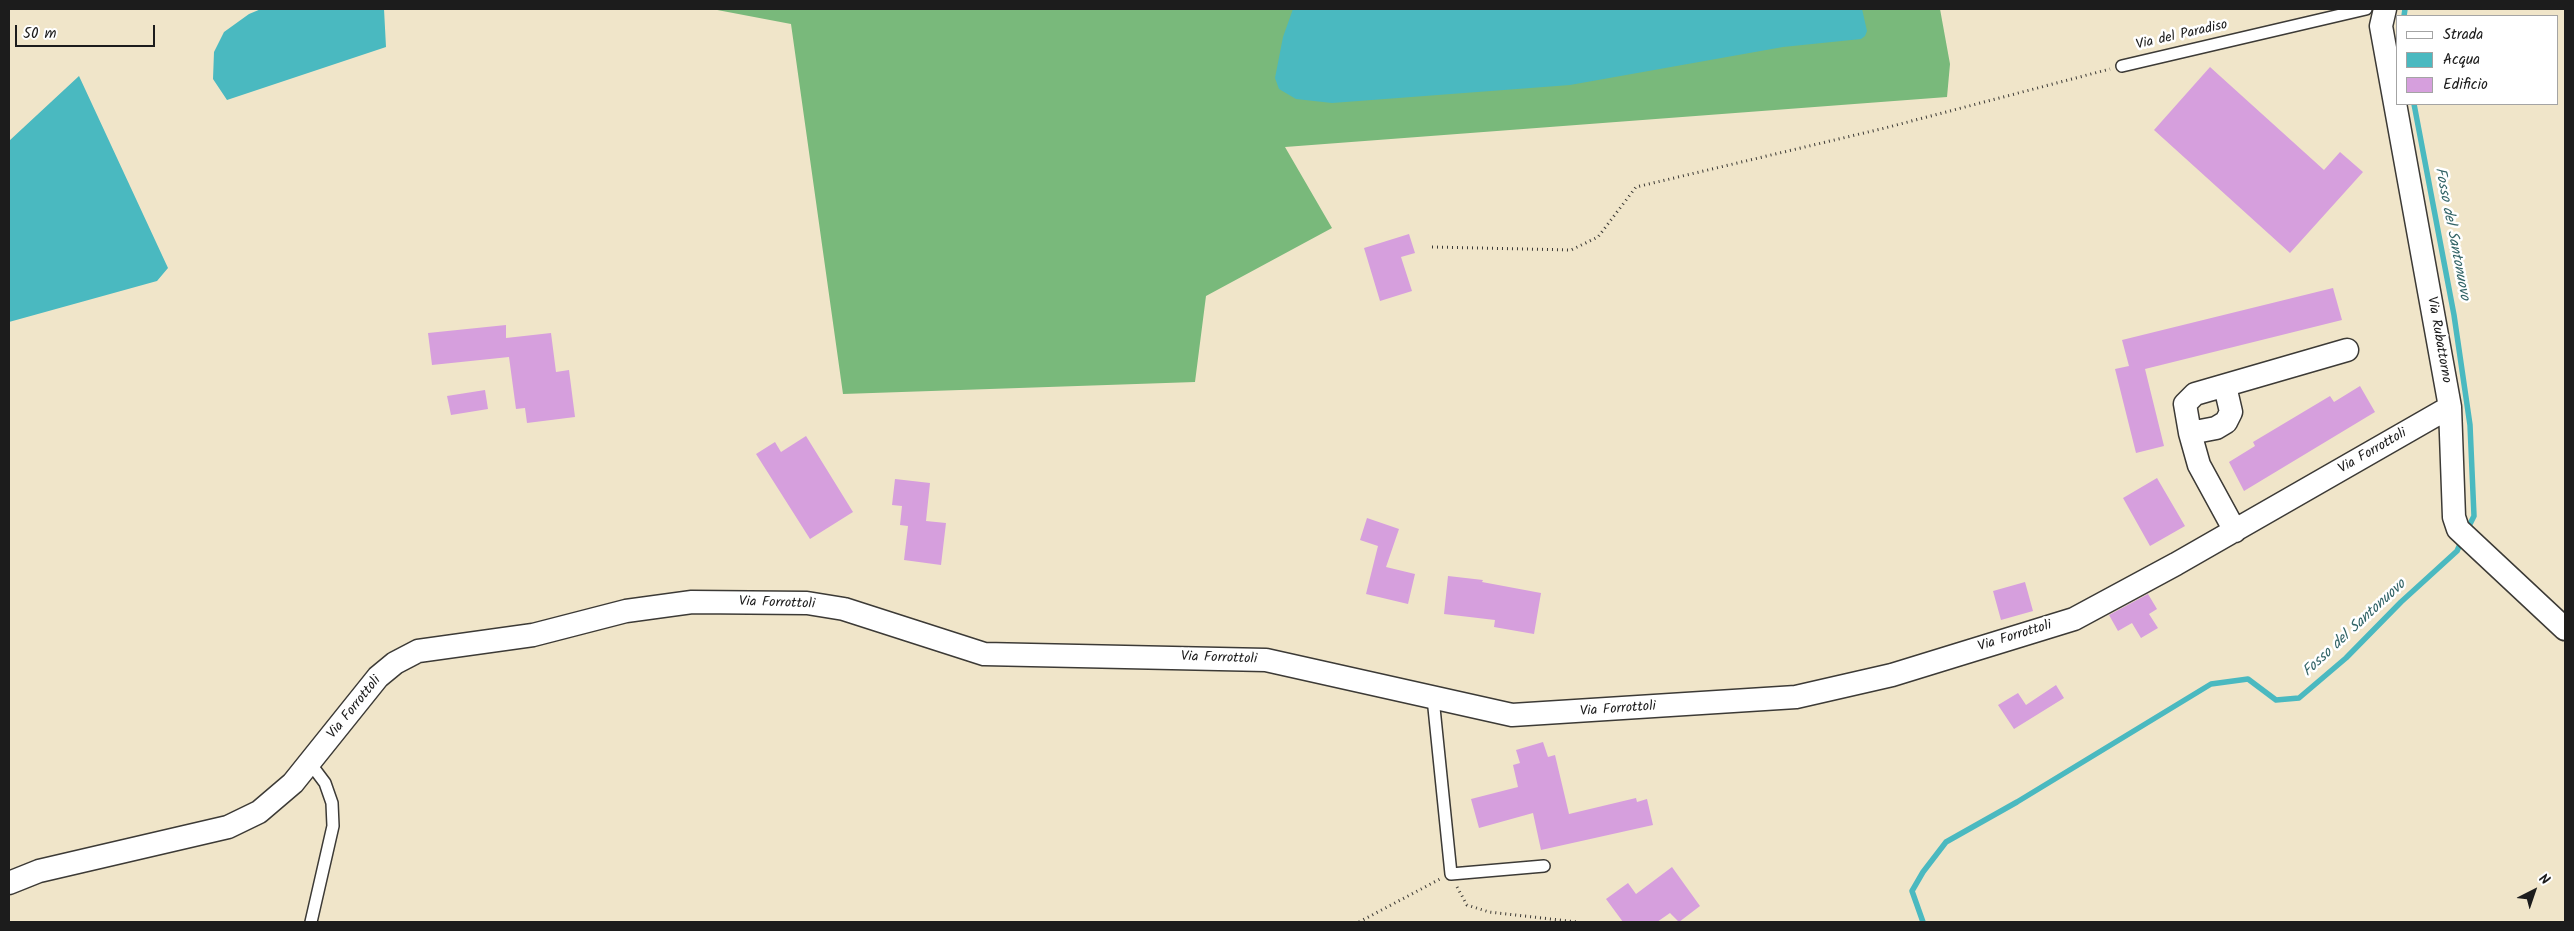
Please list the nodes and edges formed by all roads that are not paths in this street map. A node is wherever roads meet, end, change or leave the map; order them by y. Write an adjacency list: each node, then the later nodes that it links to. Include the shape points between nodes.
1 (2366, 9): 3 (lane, Via del Paradiso)
2 (2385, 9): 6 (street, Via Rubattorno, via 2381,26)
3 (2122, 66)
4 (2347, 350): 5 (street)
5 (2225, 386): 7 (street, via 2195,394 2185,404); 7 (street, via 2230,412 2226,422 2216,428)
6 (2450, 408): 8 (street, Via Forrottoli); 9 (street, Via Rubattorno, via 2454,517 2467,536)
7 (2190, 433): 8 (street, via 2199,465)
8 (2235, 531): 10 (street, Via Forrottoli, via 2074,619 1892,675 1796,697 1512,716)
9 (2565, 629)
10 (1434, 698): 11 (street, Via Forrottoli, via 1266,660 984,654 844,609 807,603 692,602 626,612 533,635 418,651 378,677); 12 (lane, via 1450,874)
11 (310, 763): 13 (street, Via Forrottoli, via 293,783 259,812 228,827 39,871); 14 (lane, via 325,783 332,803 333,826)
12 (1544, 866)
13 (9, 883)
14 (311, 922)

